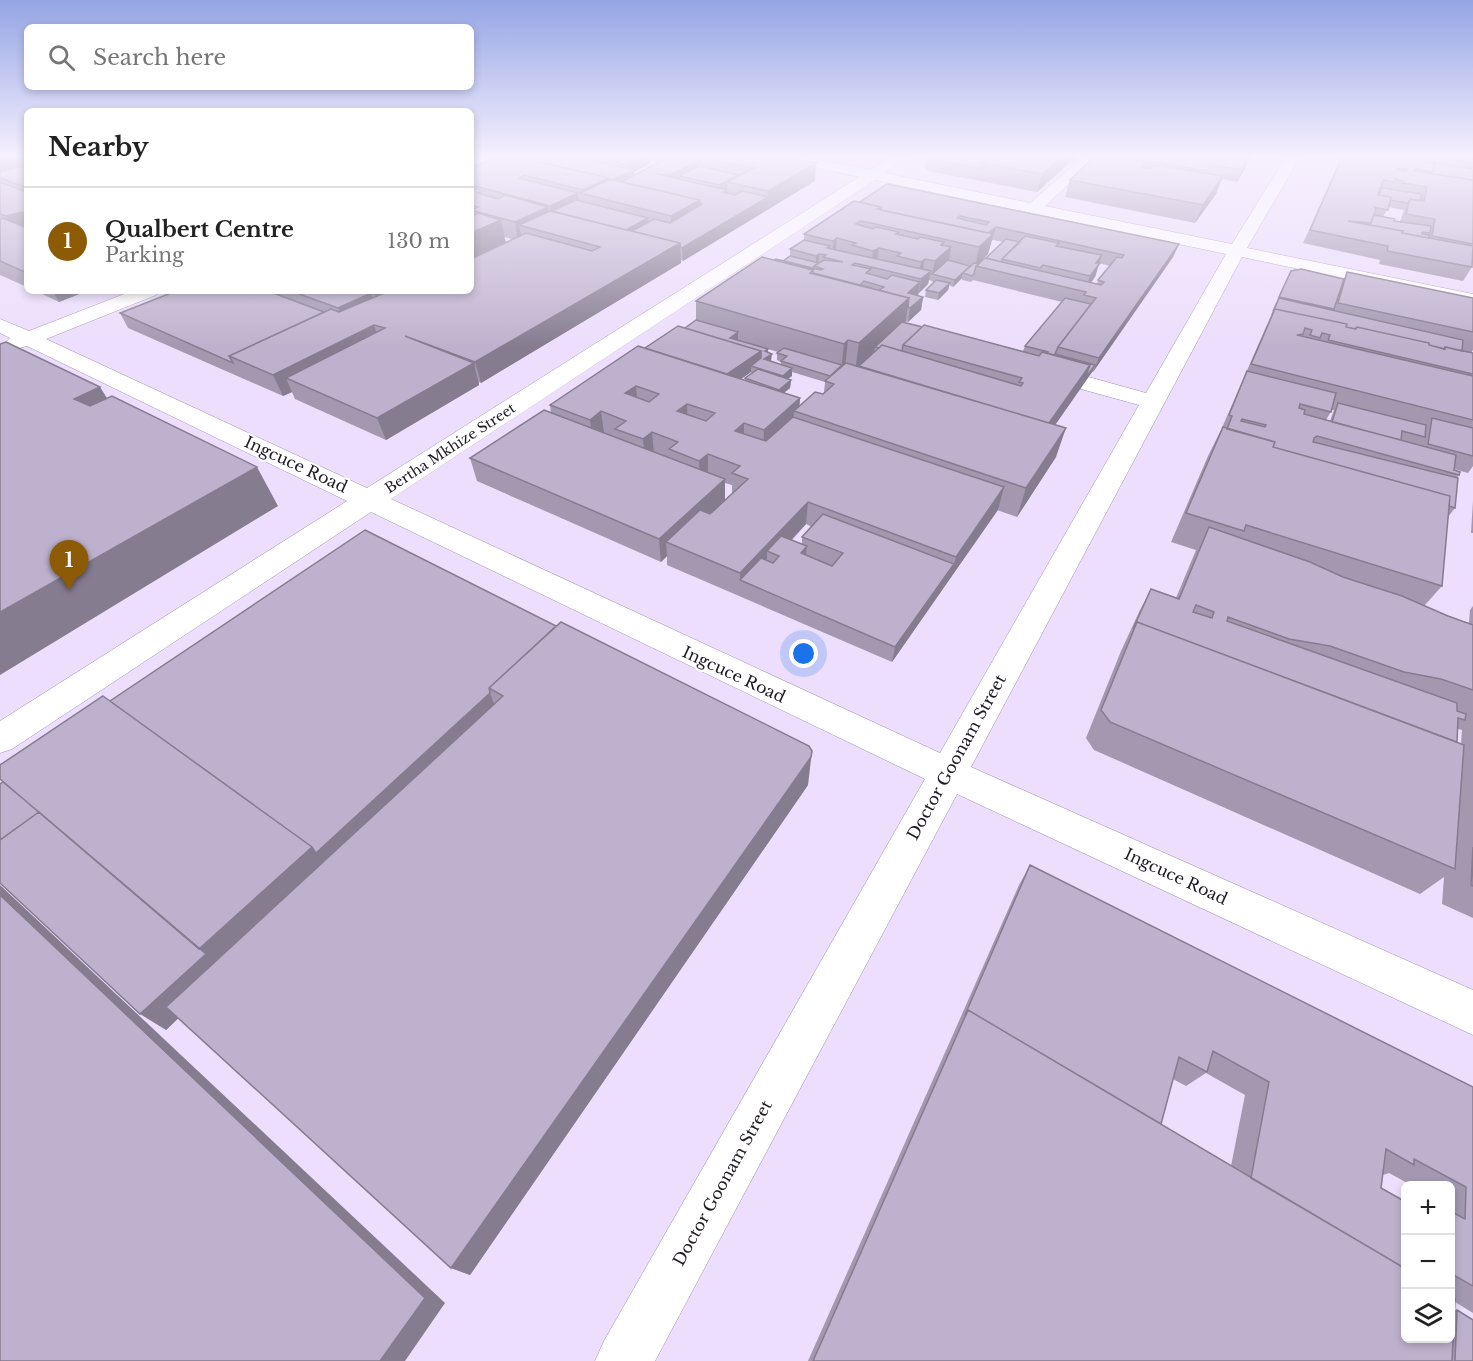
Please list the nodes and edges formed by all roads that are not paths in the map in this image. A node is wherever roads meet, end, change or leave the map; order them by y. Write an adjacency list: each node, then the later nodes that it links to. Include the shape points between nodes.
1 (801, 221): 12 (street, Bertha Mkhize Street)
2 (1095, 221): 4 (street)
3 (1255, 221): 4 (street, Doctor Goonam Street)
4 (1236, 252): 6 (street); 11 (street, Doctor Goonam Street)
5 (141, 294): 8 (street)
6 (1473, 300)
7 (0, 325): 8 (street, Ingcuce Road)
8 (28, 338): 9 (street); 12 (street, Ingcuce Road)
9 (0, 349)
10 (1021, 366): 11 (street)
11 (1153, 402): 14 (street, Doctor Goonam Street)
12 (370, 499): 13 (street, Bertha Mkhize Street); 14 (street, Ingcuce Road, via 584,604)
13 (0, 739)
14 (948, 772): 15 (street, Ingcuce Road); 16 (street, Doctor Goonam Street)
15 (1473, 1013)
16 (624, 1361)

